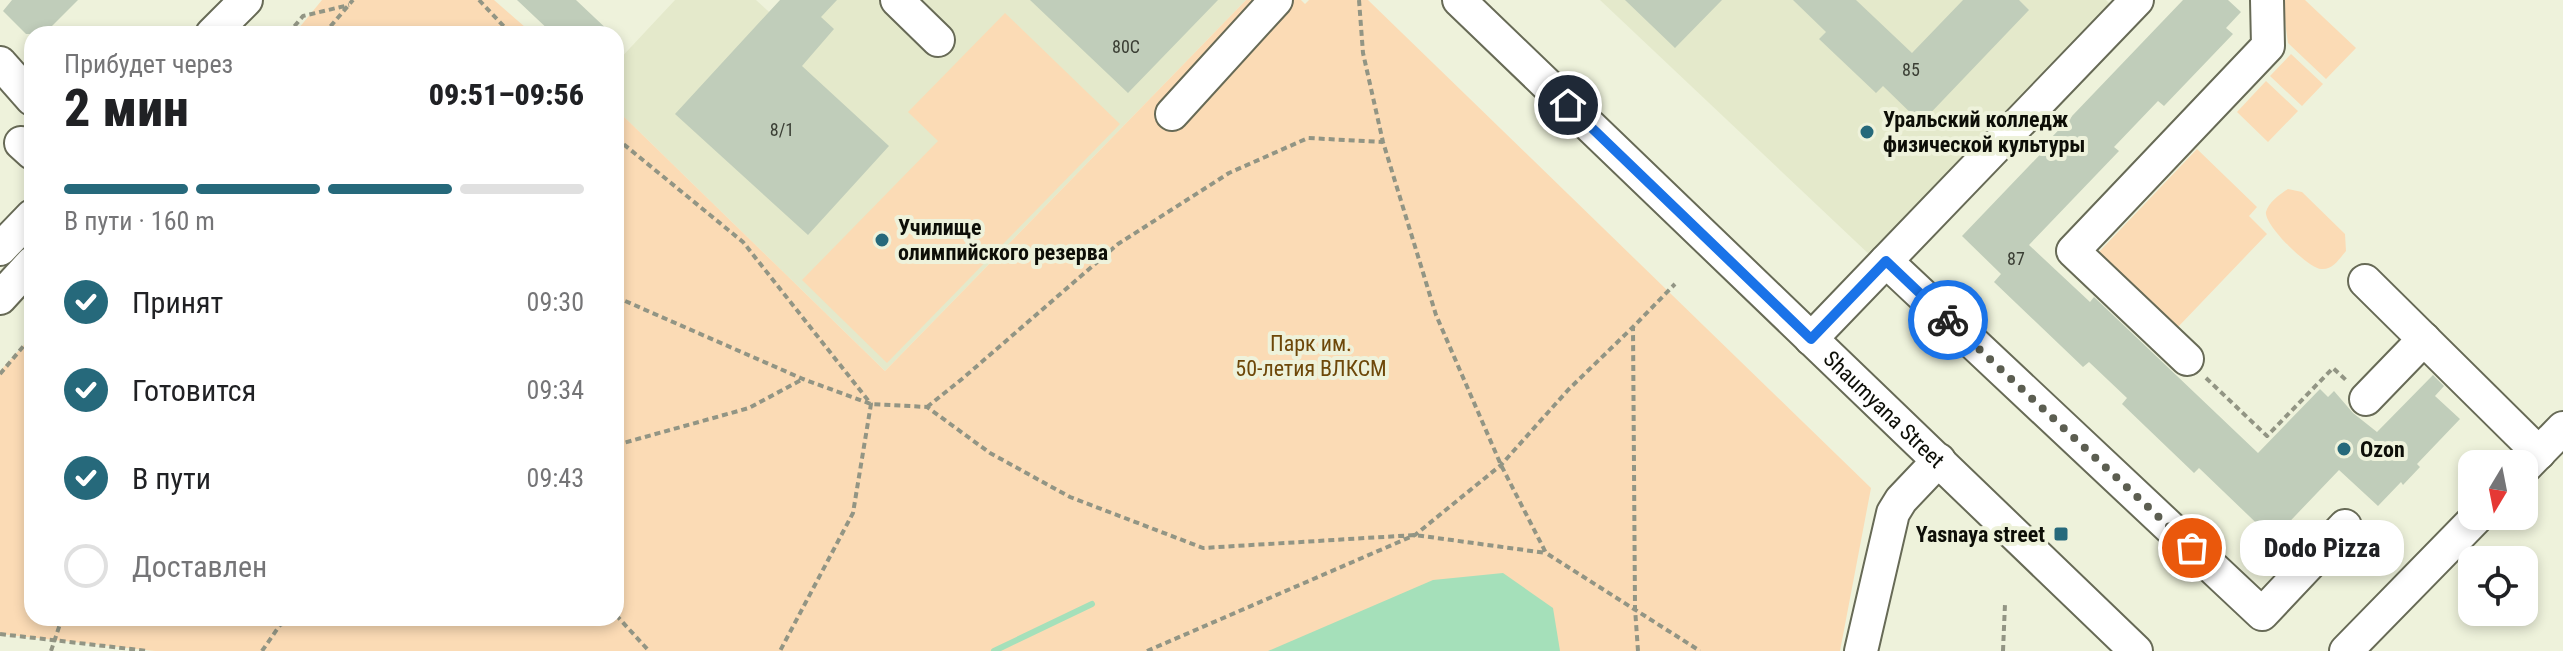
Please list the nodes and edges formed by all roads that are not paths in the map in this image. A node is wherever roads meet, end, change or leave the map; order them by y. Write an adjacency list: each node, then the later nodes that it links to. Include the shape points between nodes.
1 (246, 0): 7 (street)
2 (897, 0): 8 (street)
3 (1276, 0): 11 (street)
4 (1459, 0): 18 (street, Shaumyana Street)
5 (2137, 0): 14 (street)
6 (2267, 0): 20 (street, via 2268,46 2073,251)
7 (220, 26)
8 (938, 40)
9 (0, 63): 10 (street)
10 (24, 90)
11 (1172, 114)
12 (24, 224): 13 (street)
13 (0, 249)
14 (1886, 261): 18 (street); 26 (street, via 2262,614)
15 (24, 272): 17 (street)
16 (2365, 281): 19 (street)
17 (0, 298)
18 (1811, 339): 25 (street, Shaumyana Street)
19 (2424, 339): 21 (street); 23 (street)
20 (2187, 359)
21 (2366, 399)
22 (2563, 428): 24 (street)
23 (2522, 450)
24 (2538, 455)
25 (1939, 460): 29 (street, via 1893,513); 30 (street, Shaumyana Street)
26 (2345, 526)
27 (2465, 530): 28 (street)
28 (2350, 649)
29 (1861, 651)
30 (2136, 651)

